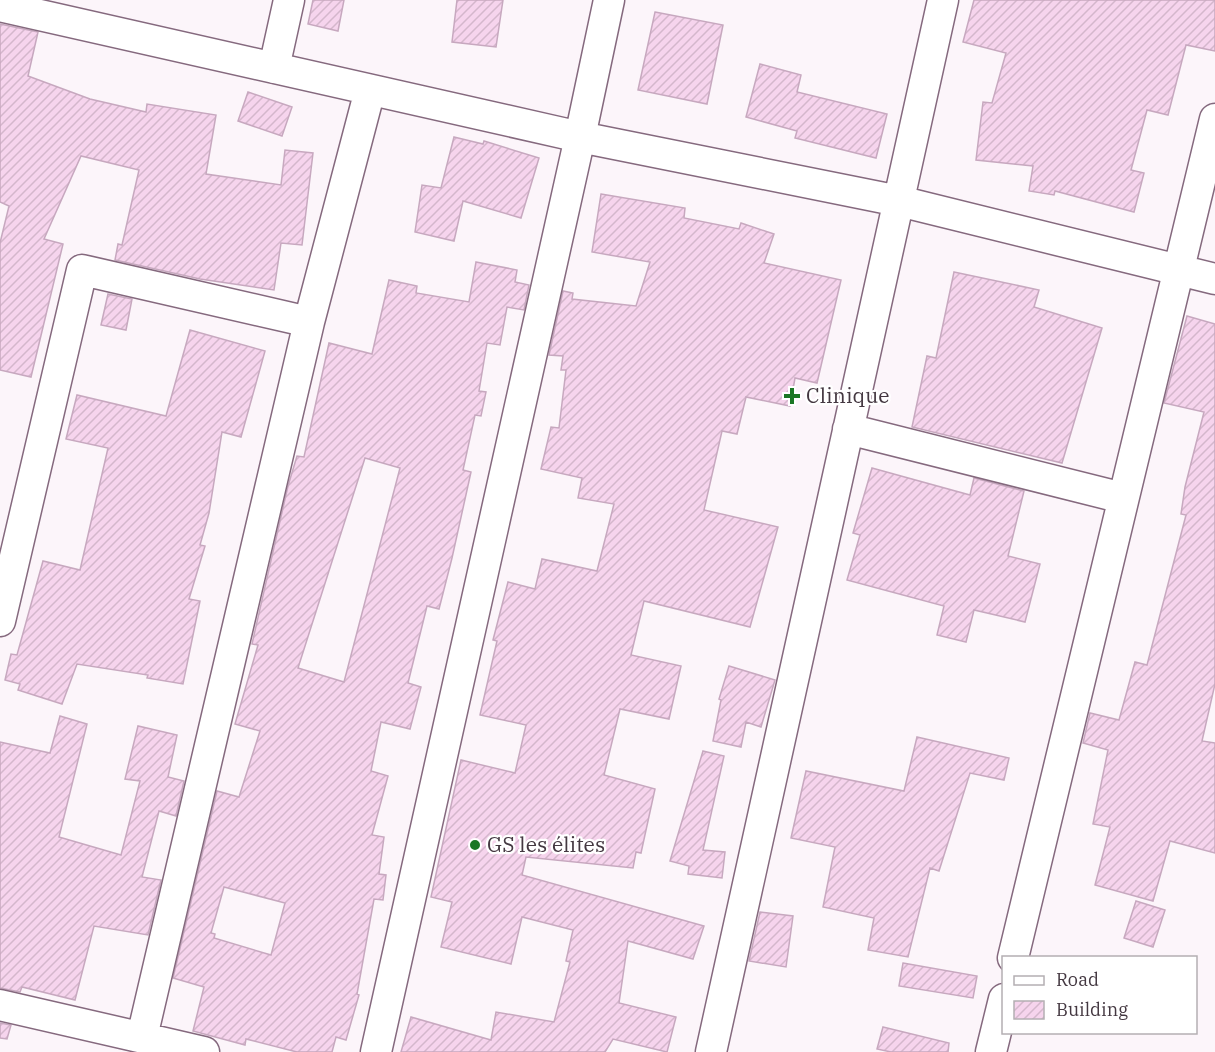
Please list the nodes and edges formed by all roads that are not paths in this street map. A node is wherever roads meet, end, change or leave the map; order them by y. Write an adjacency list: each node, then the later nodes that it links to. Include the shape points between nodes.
1 (289, 0): 5 (street)
2 (609, 0): 8 (street)
3 (943, 0): 9 (street)
4 (0, 6): 5 (street)
5 (274, 68): 6 (street)
6 (370, 90): 8 (street); 12 (street)
7 (1215, 119): 10 (street)
8 (580, 137): 9 (street); 21 (street)
9 (899, 201): 10 (street); 13 (street)
10 (1179, 271): 11 (street); 14 (street)
11 (1215, 279)
12 (309, 322): 15 (street, via 82,270); 19 (street)
13 (848, 429): 14 (street); 22 (street)
14 (1123, 498): 16 (street)
15 (0, 621)
16 (1014, 956)
17 (0, 1005): 19 (street)
18 (1002, 1007): 23 (street)
19 (142, 1037): 20 (street)
20 (204, 1052)
21 (376, 1052)
22 (711, 1052)
23 (991, 1052)

